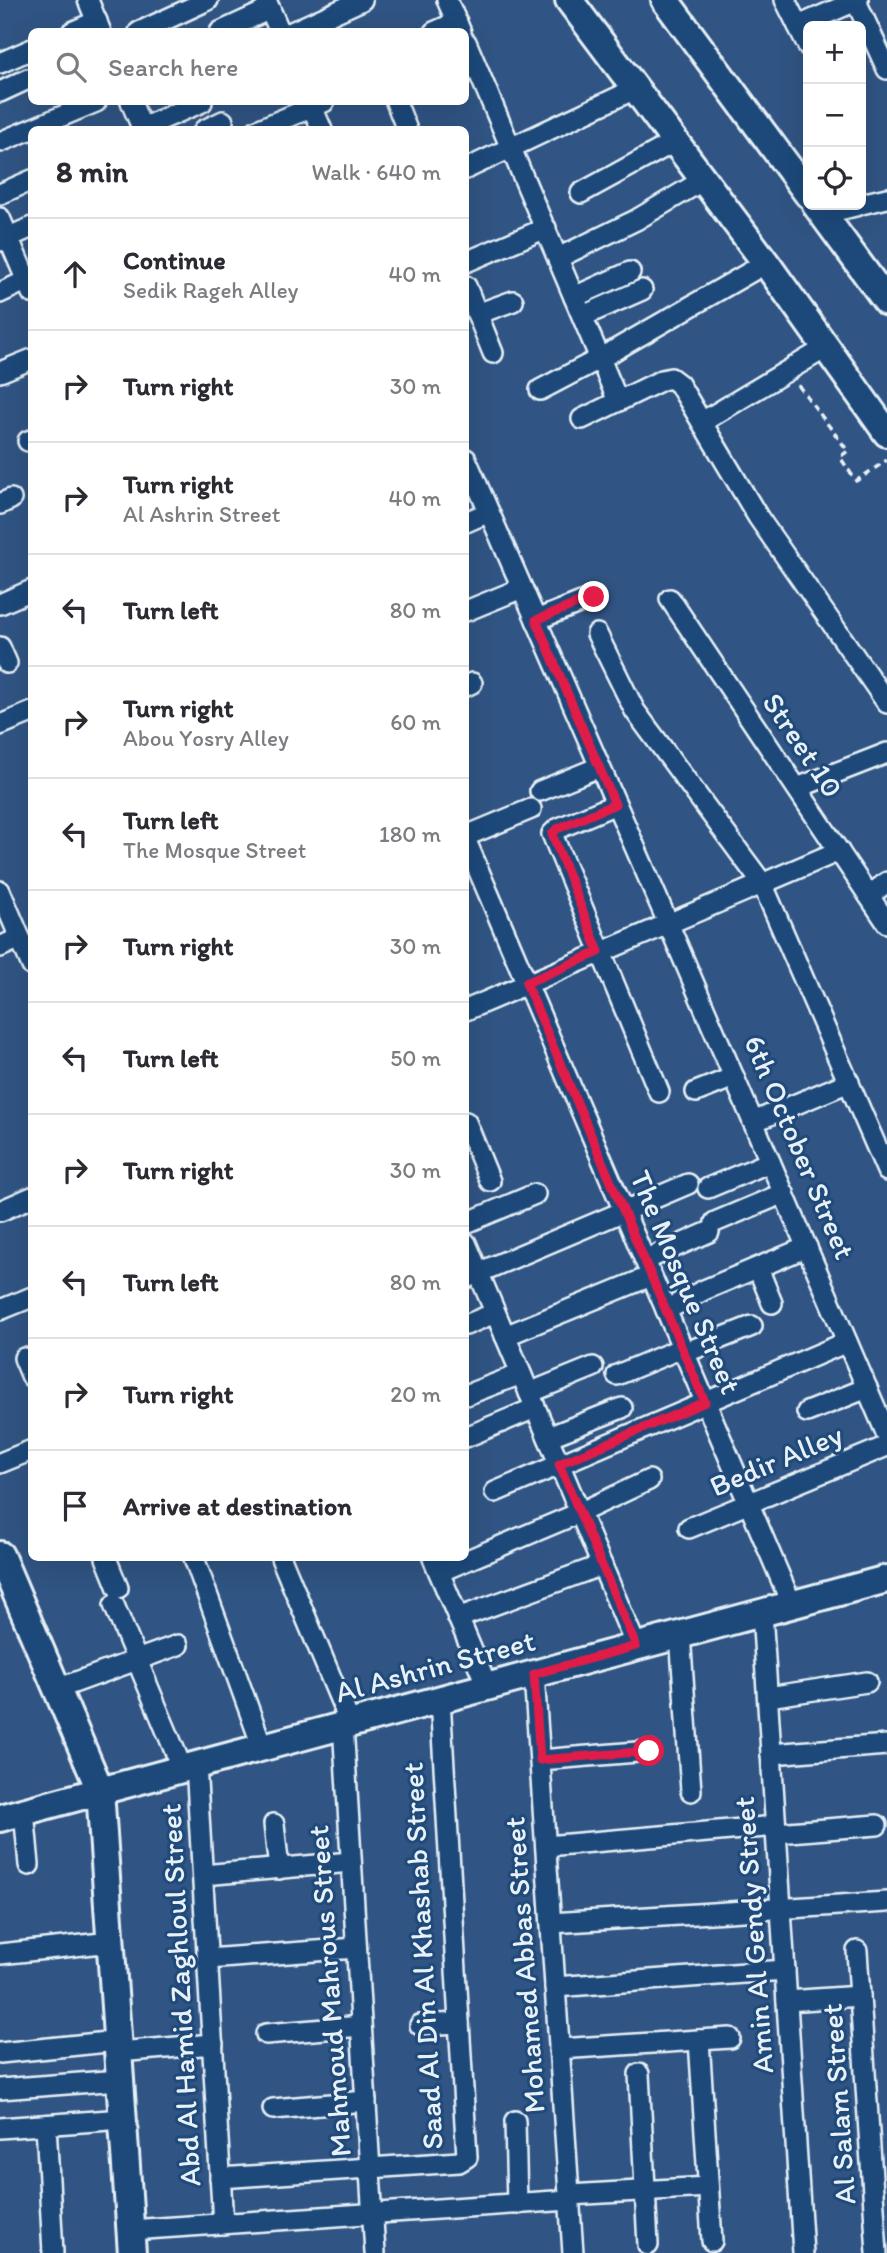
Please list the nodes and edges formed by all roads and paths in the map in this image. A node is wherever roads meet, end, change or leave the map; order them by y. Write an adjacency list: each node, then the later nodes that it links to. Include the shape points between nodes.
1 (88, 0): 11 (street)
2 (208, 0): 13 (street)
3 (362, 0): 10 (street)
4 (447, 0): 14 (street)
5 (569, 0): 25 (main road)
6 (665, 0): 48 (main road)
7 (785, 0): 12 (street)
8 (857, 0): 12 (street); 19 (street)
9 (268, 4): 15 (street); 16 (street)
10 (337, 5): 17 (street)
11 (99, 26)
12 (798, 26): 18 (street)
13 (160, 27)
14 (459, 27)
15 (227, 28)
16 (278, 28)
17 (299, 28)
18 (803, 36)
19 (882, 45): 23 (street)
20 (469, 49): 44 (street)
21 (28, 51): 22 (street)
22 (0, 63)
23 (887, 69)
24 (28, 79): 26 (street)
25 (637, 88): 42 (main road); 44 (street)
26 (0, 92)
27 (89, 105): 34 (street)
28 (132, 105): 35 (street)
29 (195, 105): 36 (street)
30 (311, 105): 38 (street)
31 (316, 105): 39 (street)
32 (397, 105): 40 (street)
33 (223, 121): 37 (street)
34 (38, 126)
35 (141, 126)
36 (149, 126)
37 (212, 126)
38 (266, 126)
39 (321, 126)
40 (405, 126)
41 (28, 130): 43 (street)
42 (676, 141): 46 (main road); 49 (street)
43 (0, 142)
44 (512, 148): 45 (street); 55 (street)
45 (469, 168)
46 (705, 179): 58 (street); 60 (main road)
47 (28, 182): 50 (street)
48 (803, 186)
49 (582, 193)
50 (0, 194)
51 (887, 198): 52 (street)
52 (866, 203)
53 (820, 210): 69 (main road)
54 (0, 218): 57 (street)
55 (546, 228): 58 (street); 59 (street)
56 (28, 229): 57 (street)
57 (4, 239): 62 (street)
58 (558, 258): 67 (street)
59 (469, 261)
60 (766, 262): 72 (main road); 74 (street)
61 (630, 272): 67 (street)
62 (28, 281)
63 (28, 285): 65 (street)
64 (642, 290): 71 (street)
65 (0, 293)
66 (469, 294): 70 (street)
67 (574, 297): 71 (street)
68 (513, 301): 70 (street)
69 (887, 302)
70 (477, 314): 73 (street)
71 (583, 316): 74 (street)
72 (827, 347): 77 (street); 82 (main road)
73 (493, 353)
74 (601, 358): 78 (street); 79 (street)
75 (28, 361): 76 (street)
76 (0, 372)
77 (788, 372): 81 (street); 83 (path, via 848,451 840,457 856,481)
78 (540, 390)
79 (618, 401): 80 (street); 81 (street, via 671,378)
80 (582, 419)
81 (702, 422): 95 (street, via 758,517)
82 (887, 433)
83 (887, 460)
84 (469, 466): 85 (street, 6th October Street)
85 (489, 512): 86 (street); 87 (street, 6th October Street)
86 (469, 521)
87 (522, 588): 92 (street); 93 (street, 6th October Street)
88 (28, 592): 91 (street)
89 (594, 597): 93 (street)
90 (670, 599): 100 (street, Street 10)
91 (0, 604)
92 (469, 610)
93 (536, 620): 99 (street, 6th October Street)
94 (597, 634): 108 (street, via 635,711)
95 (887, 703)
96 (28, 714): 97 (street)
97 (0, 725)
98 (887, 753): 100 (street)
99 (599, 767): 101 (street); 102 (street, 6th October Street)
100 (797, 788): 106 (street, Street 10)
101 (540, 791)
102 (615, 804): 111 (street, 6th October Street); 115 (street, via 552,834)
103 (531, 809): 104 (street)
104 (469, 837)
105 (469, 845): 117 (street, The Mosque Street)
106 (839, 851): 108 (street); 110 (street, Street 10)
107 (887, 882): 110 (street)
108 (762, 883): 111 (street); 120 (street)
109 (0, 891): 113 (street)
110 (869, 895): 112 (street, Street 10)
111 (668, 923): 115 (street); 119 (street, 6th October Street)
112 (887, 923)
113 (20, 938): 114 (street); 116 (street)
114 (0, 947)
115 (599, 952): 117 (street); 121 (street)
116 (28, 957)
117 (526, 983): 118 (street); 135 (street, The Mosque Street)
118 (469, 1009)
119 (734, 1077): 122 (street); 123 (street, 6th October Street)
120 (849, 1082): 123 (street); 125 (street)
121 (659, 1092)
122 (696, 1092)
123 (753, 1122): 126 (street, 6th October Street)
124 (469, 1129): 128 (street)
125 (882, 1147): 127 (street)
126 (770, 1162): 130 (street); 131 (street, 6th October Street)
127 (887, 1171)
128 (490, 1181)
129 (688, 1184): 135 (street)
130 (708, 1188)
131 (784, 1193): 137 (street, 6th October Street); 138 (street, via 712,1227)
132 (535, 1194): 136 (street)
133 (28, 1199): 134 (street)
134 (0, 1211)
135 (624, 1212): 138 (street, The Mosque Street); 140 (street)
136 (469, 1222)
137 (807, 1247): 139 (street); 149 (street, 6th October Street)
138 (648, 1268): 144 (street, The Mosque Street); 148 (street)
139 (758, 1268): 142 (street); 144 (street)
140 (472, 1275): 145 (street)
141 (28, 1299): 143 (street)
142 (772, 1303)
143 (0, 1310)
144 (666, 1310): 150 (street, The Mosque Street)
145 (495, 1313): 146 (street); 148 (street)
146 (469, 1324)
147 (752, 1326): 150 (street)
148 (505, 1336): 154 (street)
149 (847, 1342): 156 (street, 6th October Street); 159 (street)
150 (683, 1351): 155 (street); 159 (street, The Mosque Street)
151 (24, 1358): 153 (street)
152 (593, 1367): 158 (street)
153 (28, 1368)
154 (521, 1374): 157 (street); 158 (street)
155 (617, 1375)
156 (867, 1388): 161 (street); 163 (street, 6th October Street)
157 (469, 1394)
158 (532, 1400): 162 (street); 164 (street)
159 (705, 1402): 168 (street); 171 (street, The Mosque Street)
160 (622, 1408): 164 (street)
161 (807, 1412)
162 (469, 1435)
163 (887, 1435)
164 (548, 1437): 168 (street)
165 (887, 1446): 171 (street, Bedir Alley)
166 (28, 1452): 167 (street)
167 (0, 1463)
168 (559, 1464): 170 (street); 172 (street)
169 (649, 1480): 172 (street)
170 (495, 1492)
171 (748, 1504): 173 (street, Bedir Alley); 182 (street, The Mosque Street)
172 (579, 1513): 174 (street); 180 (street)
173 (688, 1528)
174 (469, 1553)
175 (0, 1555): 192 (main road)
176 (107, 1561): 188 (street, Abd Al Hamid Zaghloul Street)
177 (195, 1561): 197 (street)
178 (282, 1561): 195 (street, Mahmoud Mahrous Street)
179 (436, 1565): 184 (street)
180 (602, 1565): 184 (street); 187 (street)
181 (887, 1579): 182 (main road, Al Ashrin Street)
182 (792, 1605): 183 (main road, Al Ashrin Street)
183 (762, 1612): 185 (main road, Al Ashrin Street); 193 (street, Amin Al Gendy Street)
184 (458, 1618): 191 (street)
185 (680, 1634): 187 (main road, Al Ashrin Street); 203 (street)
186 (178, 1645): 188 (street)
187 (636, 1646): 189 (main road, Al Ashrin Street)
188 (136, 1660): 192 (street); 201 (street, Abd Al Hamid Zaghloul Street)
189 (534, 1674): 191 (main road, Al Ashrin Street); 200 (street, Mohamed Abbas Street)
190 (867, 1682): 193 (street)
191 (488, 1686): 194 (main road, Al Ashrin Street)
192 (57, 1689): 202 (main road)
193 (768, 1697): 199 (street, Amin Al Gendy Street)
194 (440, 1699): 195 (main road, Al Ashrin Street); 225 (street, Saad Al Din Al Khashab Street)
195 (347, 1723): 197 (main road, Al Ashrin Street); 209 (street, Mahmoud Mahrous Street)
196 (887, 1745): 199 (street)
197 (262, 1746): 201 (main road, Al Ashrin Street)
198 (649, 1751): 200 (street)
199 (771, 1754): 207 (street, Amin Al Gendy Street)
200 (540, 1760): 208 (street, Mohamed Abbas Street)
201 (189, 1766): 202 (main road, Al Ashrin Street); 212 (street, Abd Al Hamid Zaghloul Street)
202 (100, 1790): 204 (main road, Al Ashrin Street); 216 (main road)
203 (691, 1791)
204 (12, 1814): 210 (street)
205 (274, 1824): 211 (street)
206 (877, 1825): 207 (street)
207 (776, 1830): 208 (street); 214 (street, Amin Al Gendy Street)
208 (546, 1846): 215 (street, Mohamed Abbas Street)
209 (351, 1862): 211 (street); 217 (street, Mahmoud Mahrous Street)
210 (29, 1865)
211 (279, 1869): 212 (street)
212 (203, 1875): 220 (street, Abd Al Hamid Zaghloul Street)
213 (887, 1902): 214 (street)
214 (781, 1910): 215 (street); 221 (street, Amin Al Gendy Street)
215 (551, 1923): 222 (street, Mohamed Abbas Street)
216 (110, 1942): 219 (street); 232 (main road)
217 (356, 1948): 220 (street); 227 (street, Mahmoud Mahrous Street)
218 (857, 1951): 223 (street, Al Salam Street)
219 (0, 1954)
220 (208, 1959): 231 (street, Abd Al Hamid Zaghloul Street)
221 (785, 1970): 222 (street); 224 (street, Amin Al Gendy Street)
222 (555, 1987): 233 (street, Mohamed Abbas Street)
223 (860, 1996): 224 (street); 259 (street, Al Salam Street)
224 (787, 2001): 258 (street, Amin Al Gendy Street)
225 (459, 2023): 226 (street); 244 (street, Saad Al Din Al Khashab Street, via 467,2157 459,2162)
226 (420, 2025)
227 (361, 2026): 228 (street); 238 (street, Mahmoud Mahrous Street)
228 (266, 2034)
229 (730, 2038): 230 (street)
230 (699, 2040): 233 (street); 246 (street)
231 (213, 2044): 232 (street); 245 (street, Abd Al Hamid Zaghloul Street)
232 (118, 2046): 234 (street); 236 (main road)
233 (559, 2049): 248 (street, Mohamed Abbas Street)
234 (0, 2053)
235 (639, 2074): 247 (street)
236 (120, 2081): 237 (street); 240 (main road)
237 (0, 2089)
238 (366, 2101): 239 (street); 244 (street, Mahmoud Mahrous Street)
239 (273, 2109)
240 (123, 2119): 242 (street); 252 (main road)
241 (515, 2121): 249 (street)
242 (46, 2125): 243 (street); 255 (street)
243 (0, 2128)
244 (370, 2169): 245 (street); 250 (street, Mahmoud Mahrous Street)
245 (220, 2178): 251 (street, Abd Al Hamid Zaghloul Street)
246 (708, 2187): 247 (street); 253 (street)
247 (645, 2191): 248 (street); 254 (street)
248 (569, 2197): 249 (street); 257 (street, Mohamed Abbas Street)
249 (517, 2204): 250 (street)
250 (373, 2213): 251 (street); 256 (street, Mahmoud Mahrous Street)
251 (223, 2224): 252 (street)
252 (131, 2241)
253 (712, 2241)
254 (648, 2245)
255 (53, 2253)
256 (375, 2253)
257 (573, 2253)
258 (803, 2253)
259 (877, 2253)

